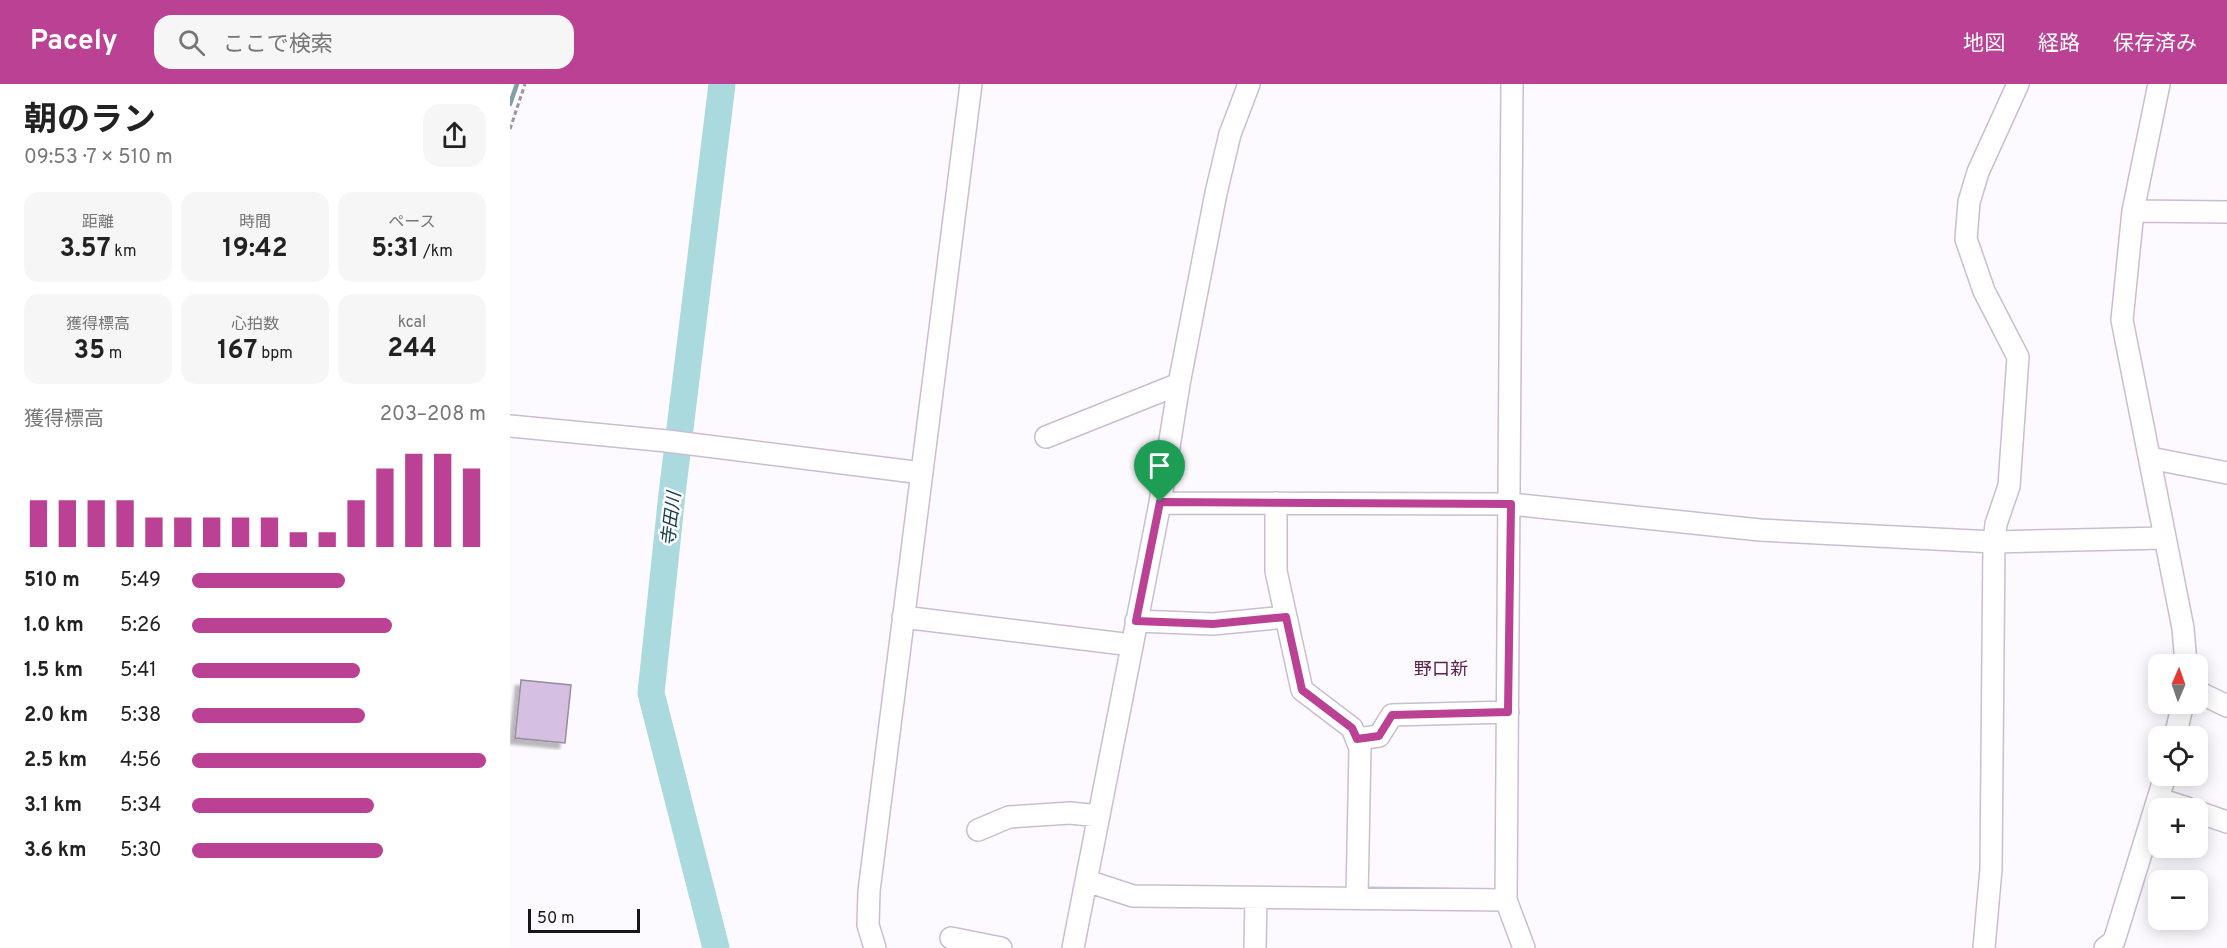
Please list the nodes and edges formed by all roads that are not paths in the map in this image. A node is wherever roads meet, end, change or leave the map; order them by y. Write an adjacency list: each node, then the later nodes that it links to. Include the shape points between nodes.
1 (970, 84): 12 (street)
2 (1250, 84): 8 (street, via 1230,134 1218,184)
3 (1512, 84): 16 (street)
4 (2018, 84): 18 (street, via 1978,172 1969,202 1966,239 1984,291 2018,357 2009,486)
5 (2159, 84): 6 (street)
6 (2133, 211): 7 (street); 11 (street, via 2122,320)
7 (2227, 212)
8 (1179, 384): 10 (street); 14 (street)
9 (510, 426): 12 (street)
10 (1046, 437)
11 (2150, 458): 13 (street); 17 (street)
12 (922, 473): 19 (street)
13 (2227, 473)
14 (1160, 502): 15 (street); 21 (street)
15 (1276, 503): 16 (street); 20 (street, via 1276,571)
16 (1511, 504): 18 (street, via 1760,530); 26 (street)
17 (2163, 538): 18 (street); 23 (street)
18 (1994, 542): 43 (street, via 1991,869)
19 (903, 617): 22 (street); 38 (street, via 869,891 868,925)
20 (1286, 617): 21 (street, via 1213,624); 27 (street, via 1302,690 1352,728)
21 (1136, 621): 22 (street)
22 (1132, 645): 29 (street)
23 (2185, 654)
24 (2208, 697): 25 (street)
25 (2227, 706)
26 (1508, 712): 27 (street, via 1392,715 1379,736); 36 (street)
27 (1357, 739): 35 (street)
28 (2208, 815): 30 (street)
29 (1099, 816): 31 (street, via 1070,813 1009,817); 33 (street)
30 (2227, 822)
31 (978, 830)
32 (2148, 831): 44 (street, via 2114,941)
33 (1087, 881): 34 (street, via 1133,896); 40 (street)
34 (1256, 898): 35 (street); 41 (street)
35 (1357, 898): 36 (street)
36 (1506, 900): 42 (street)
37 (951, 938): 39 (street)
38 (875, 948)
39 (1001, 948)
40 (1073, 948)
41 (1256, 948)
42 (1524, 948)
43 (1984, 948)
44 (2105, 948)

